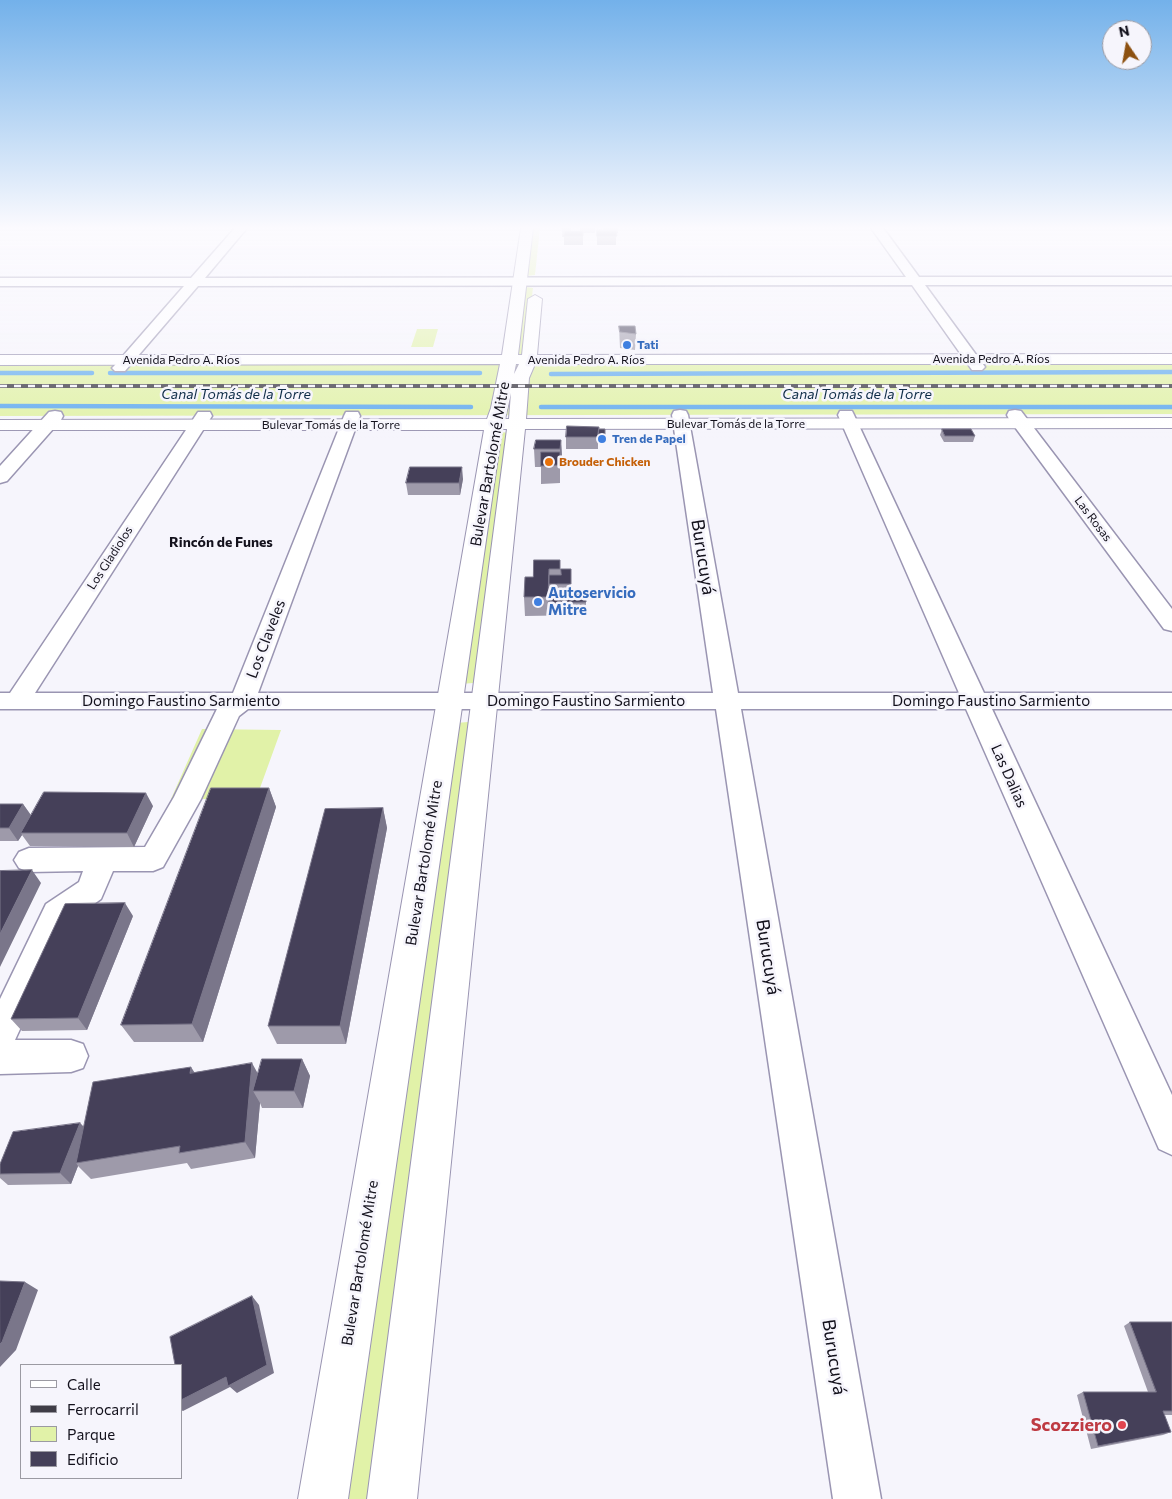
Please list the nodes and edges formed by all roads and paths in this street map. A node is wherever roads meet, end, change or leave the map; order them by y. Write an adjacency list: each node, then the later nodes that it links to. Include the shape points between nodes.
1 (180, 298): 8 (street)
2 (518, 298): 9 (main road, Bulevar Bartolomé Mitre)
3 (535, 298): 10 (main road, Bulevar Bartolomé Mitre)
4 (927, 298): 7 (street)
5 (1172, 359): 7 (main road, Avenida Pedro A. Ríos)
6 (0, 360): 8 (main road, Avenida Pedro A. Ríos)
7 (974, 363): 10 (main road, Avenida Pedro A. Ríos); 11 (main road, Avenida Pedro A. Ríos)
8 (124, 364): 9 (main road, Avenida Pedro A. Ríos); 12 (main road, Avenida Pedro A. Ríos)
9 (508, 364): 10 (main road, Avenida Pedro A. Ríos); 18 (main road, Bulevar Bartolomé Mitre)
10 (528, 364): 18 (main road, Bulevar Bartolomé Mitre)
11 (1172, 367)
12 (0, 368)
13 (1172, 414): 16 (main road, Bulevar Tomás de la Torre)
14 (0, 416): 20 (main road, Bulevar Tomás de la Torre)
15 (848, 419): 16 (main road, Bulevar Tomás de la Torre); 19 (main road, Bulevar Tomás de la Torre); 30 (street, Las Dalias)
16 (1018, 419): 22 (main road, Bulevar Tomás de la Torre); 25 (street, Las Rosas)
17 (351, 420): 18 (main road, Bulevar Tomás de la Torre); 21 (main road, Bulevar Tomás de la Torre); 28 (street, Los Claveles)
18 (506, 420): 19 (main road, Bulevar Tomás de la Torre); 26 (main road, Bulevar Bartolomé Mitre)
19 (681, 420): 29 (street, Burucuyá)
20 (51, 421): 21 (main road, Bulevar Tomás de la Torre); 23 (main road, Bulevar Tomás de la Torre); 24 (street)
21 (201, 421): 27 (street, Los Gladiolos)
22 (1172, 423)
23 (0, 425)
24 (0, 478)
25 (1172, 624)
26 (467, 700): 28 (street, Domingo Faustino Sarmiento); 29 (street, Domingo Faustino Sarmiento); 38 (main road, Bulevar Bartolomé Mitre); 39 (main road, Bulevar Bartolomé Mitre)
27 (8, 701): 28 (street, Domingo Faustino Sarmiento)
28 (242, 701): 33 (street, Los Claveles, via 229,711 188,799 154,859)
29 (726, 701): 30 (street, Domingo Faustino Sarmiento); 40 (street, Burucuyá)
30 (976, 701): 31 (street, Domingo Faustino Sarmiento); 37 (street, Las Dalias)
31 (1172, 701)
32 (29, 860): 33 (street)
33 (104, 860): 34 (street, via 90,890 57,913)
34 (0, 1036)
35 (70, 1056): 36 (street)
36 (0, 1057)
37 (1172, 1136)
38 (322, 1499)
39 (392, 1499)
40 (857, 1499)

